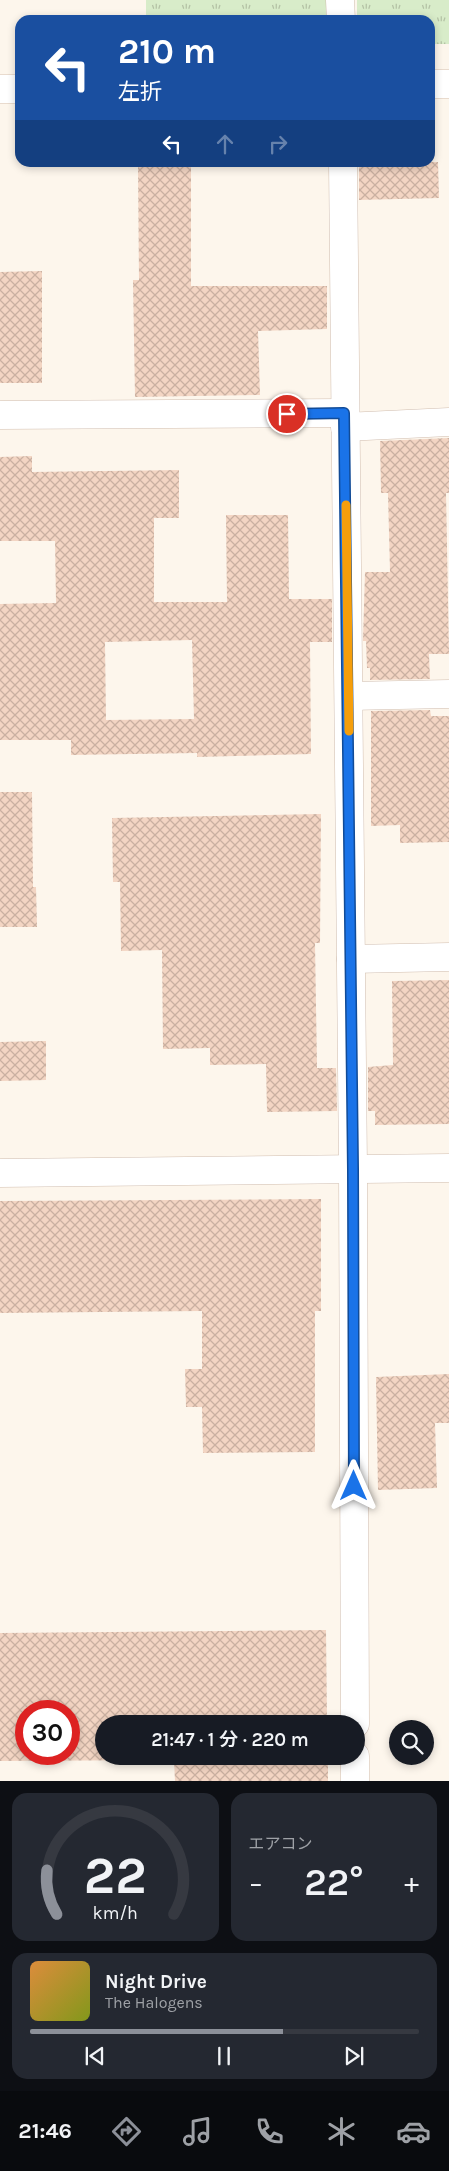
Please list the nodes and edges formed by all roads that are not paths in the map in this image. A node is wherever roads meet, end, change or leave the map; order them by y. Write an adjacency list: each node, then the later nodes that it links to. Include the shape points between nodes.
1 (340, 0): 2 (street)
2 (340, 15)
3 (435, 84): 4 (street)
4 (449, 84)
5 (0, 89): 6 (street)
6 (15, 89)
7 (343, 167): 9 (street)
8 (0, 415): 9 (street)
9 (344, 420): 10 (street); 12 (street)
10 (449, 422)
11 (449, 694): 12 (street)
12 (349, 696): 14 (street)
13 (449, 957): 14 (street)
14 (351, 959): 16 (street)
15 (449, 1168): 16 (street)
16 (353, 1169): 17 (street); 18 (street)
17 (0, 1173)
18 (354, 1715)
19 (355, 1765): 20 (street)
20 (355, 1781)

